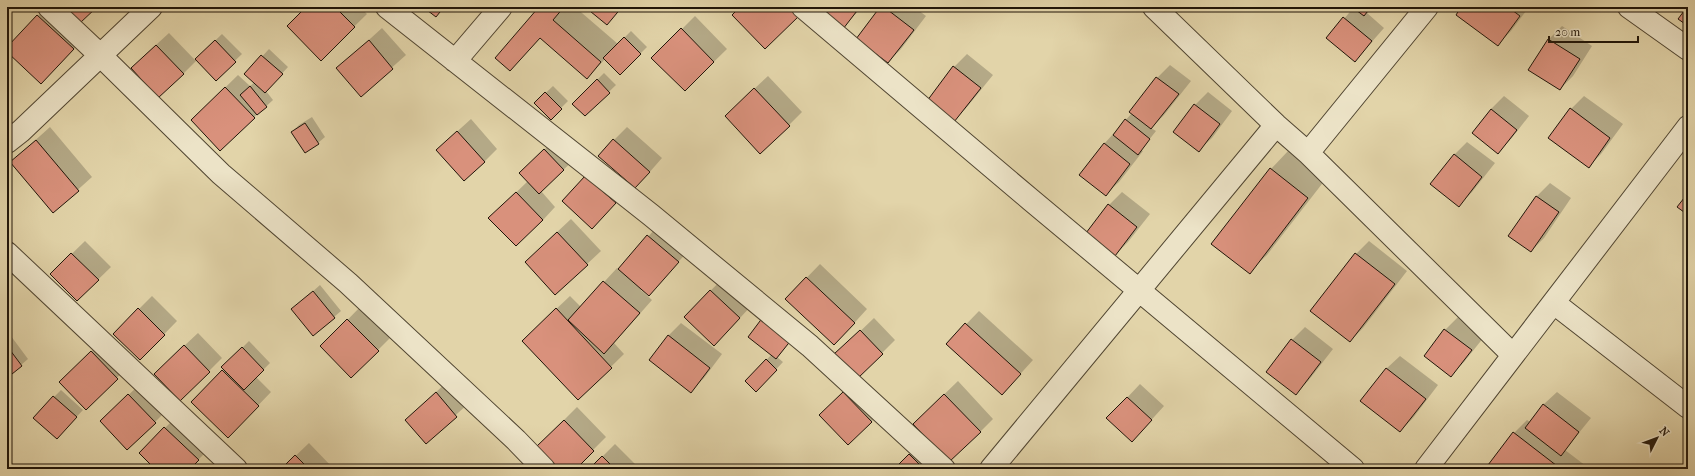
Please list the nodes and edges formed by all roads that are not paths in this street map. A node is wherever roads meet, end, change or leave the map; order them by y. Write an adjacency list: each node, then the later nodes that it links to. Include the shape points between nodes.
1 (49, 7): 10 (street)
2 (151, 7): 10 (street)
3 (387, 7): 11 (street)
4 (501, 7): 11 (street)
5 (803, 7): 17 (street)
6 (1154, 7): 12 (street)
7 (1427, 7): 15 (street)
8 (1629, 7): 9 (street)
9 (1688, 49)
10 (100, 55): 14 (street); 22 (street, via 221,174 348,283)
11 (455, 61): 23 (street, via 651,215 810,346)
12 (1276, 125): 15 (street); 17 (street)
13 (1688, 127): 18 (street)
14 (7, 142)
15 (1308, 153): 19 (street)
16 (7, 253): 21 (street)
17 (1139, 290): 24 (street); 25 (street)
18 (1554, 303): 19 (street); 20 (street)
19 (1513, 355): 26 (street)
20 (1688, 407)
21 (236, 469)
22 (544, 469)
23 (944, 469)
24 (991, 469)
25 (1353, 469)
26 (1426, 469)

